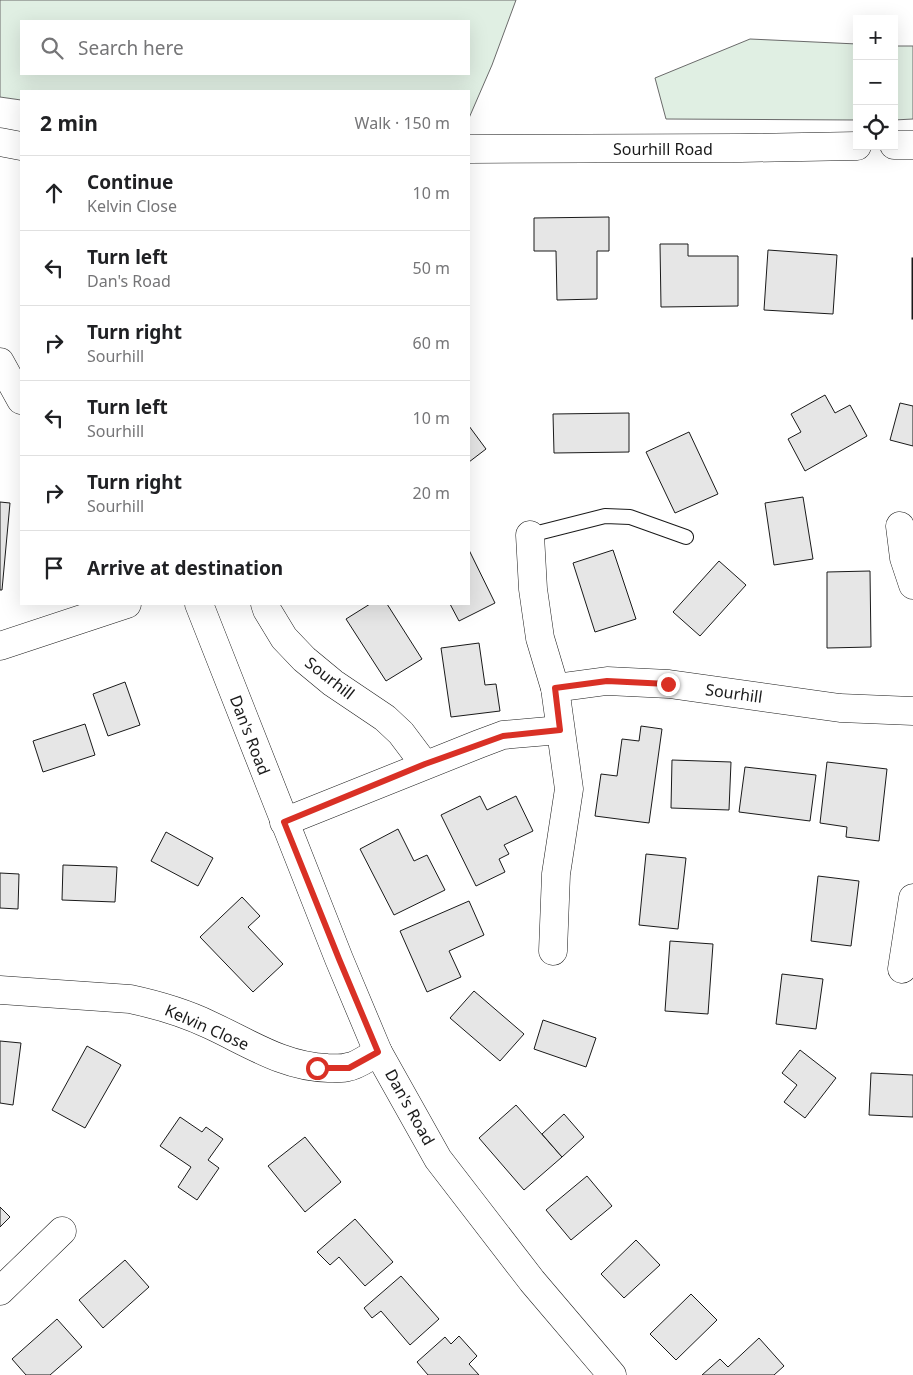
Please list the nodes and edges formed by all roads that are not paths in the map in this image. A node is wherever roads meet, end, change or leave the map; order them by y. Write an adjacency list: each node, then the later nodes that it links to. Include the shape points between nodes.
1 (0, 142): 4 (street)
2 (898, 145): 3 (street)
3 (913, 145)
4 (20, 146)
5 (853, 146): 6 (street, Sourhill Road)
6 (470, 150)
7 (0, 362): 8 (street)
8 (20, 398)
9 (900, 526): 12 (street, via 904,558)
10 (530, 535): 11 (lane, via 605,516 630,517); 18 (street, via 540,638)
11 (686, 537)
12 (913, 585)
13 (121, 605): 16 (street)
14 (199, 605): 22 (street, Dan's Road)
15 (266, 605): 21 (street, Sourhill, via 284,638 304,659 384,718 401,733)
16 (52, 616): 17 (street)
17 (0, 646)
18 (555, 688): 19 (street, Sourhill, via 607,681 668,684 840,708); 20 (street)
19 (913, 711)
20 (560, 730): 21 (street, via 503,736); 24 (street, via 569,789 556,874)
21 (425, 764): 22 (street)
22 (284, 822): 27 (street, Dan's Road)
23 (913, 898): 25 (street)
24 (553, 952)
25 (902, 969)
26 (0, 990): 27 (street, Kelvin Close, via 151,1003 179,1012 280,1058 317,1068 349,1068)
27 (378, 1052): 30 (street, Dan's Road, via 438,1158 532,1281)
28 (62, 1231): 29 (street)
29 (0, 1291)
30 (612, 1375)

